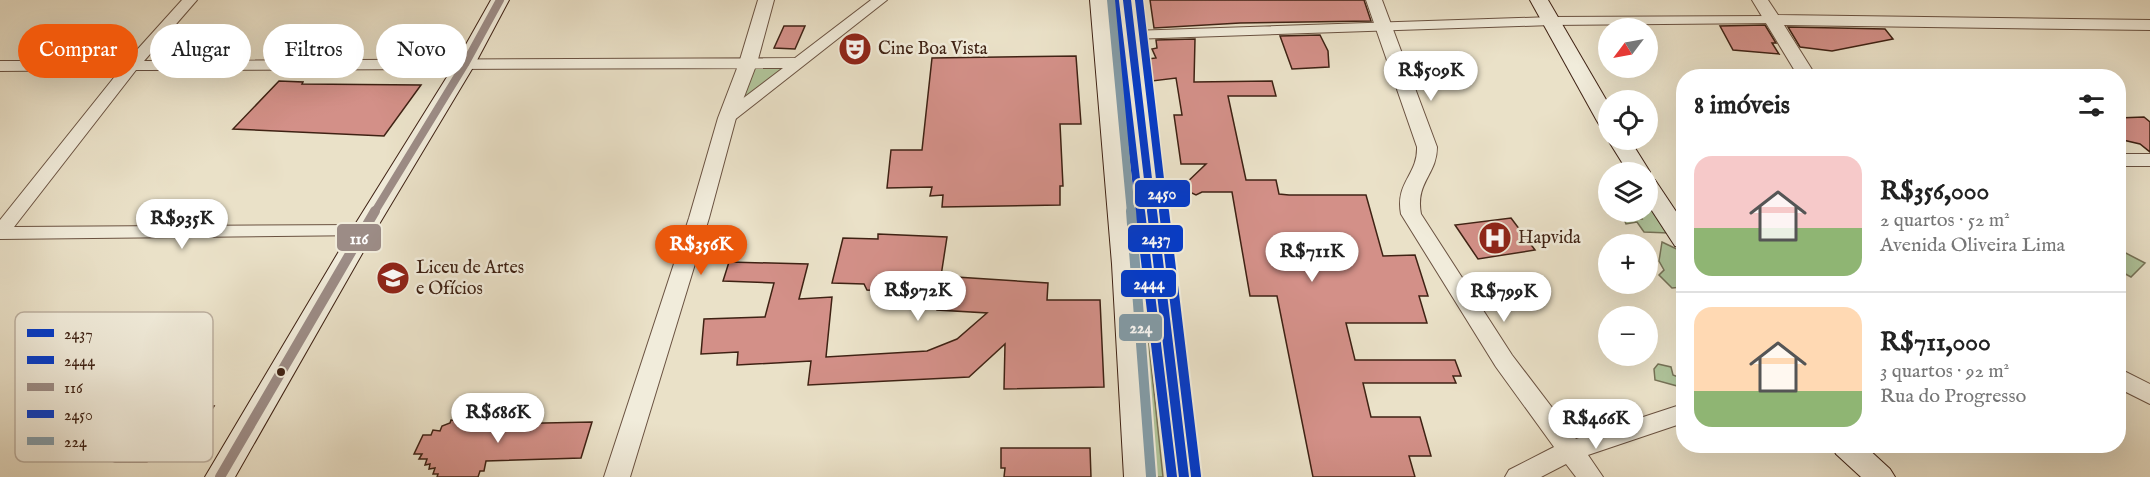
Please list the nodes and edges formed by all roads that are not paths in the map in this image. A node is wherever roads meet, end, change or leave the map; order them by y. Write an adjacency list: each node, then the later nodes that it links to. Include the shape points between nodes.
1 (190, 0): 15 (street)
2 (500, 0): 16 (main road)
3 (766, 0): 17 (street)
4 (880, 0): 18 (street)
5 (1099, 0): 42 (main road)
6 (1127, 0): 14 (main road)
7 (1374, 0): 13 (street)
8 (1539, 0): 11 (main road)
9 (1760, 0): 10 (street)
10 (1771, 20): 11 (street); 12 (street); 24 (street)
11 (1551, 21): 13 (street); 27 (main road)
12 (2150, 25)
13 (1384, 26): 14 (street); 38 (street, via 1427,147 1424,168 1409,196 1411,213 1504,361)
14 (1131, 35): 43 (main road)
15 (138, 58)
16 (467, 60)
17 (747, 63): 18 (street); 20 (street); 28 (street)
18 (798, 63): 28 (street)
19 (376, 64): 21 (street)
20 (467, 64)
21 (138, 65)
22 (0, 66): 23 (street)
23 (18, 66)
24 (1802, 69)
25 (122, 78): 34 (street)
26 (456, 78): 33 (main road)
27 (1598, 103)
28 (727, 118): 41 (street)
29 (2126, 160): 30 (street)
30 (2150, 160)
31 (1658, 202): 32 (main road)
32 (1676, 229)
33 (363, 231): 34 (street); 40 (main road)
34 (0, 232)
35 (2126, 382): 36 (street)
36 (2150, 395)
37 (1676, 415): 38 (street)
38 (1569, 451): 44 (street); 45 (street)
39 (1854, 453): 46 (main road)
40 (220, 477)
41 (617, 477)
42 (1139, 477)
43 (1184, 477)
44 (1518, 477)
45 (1590, 477)
46 (1880, 477)

